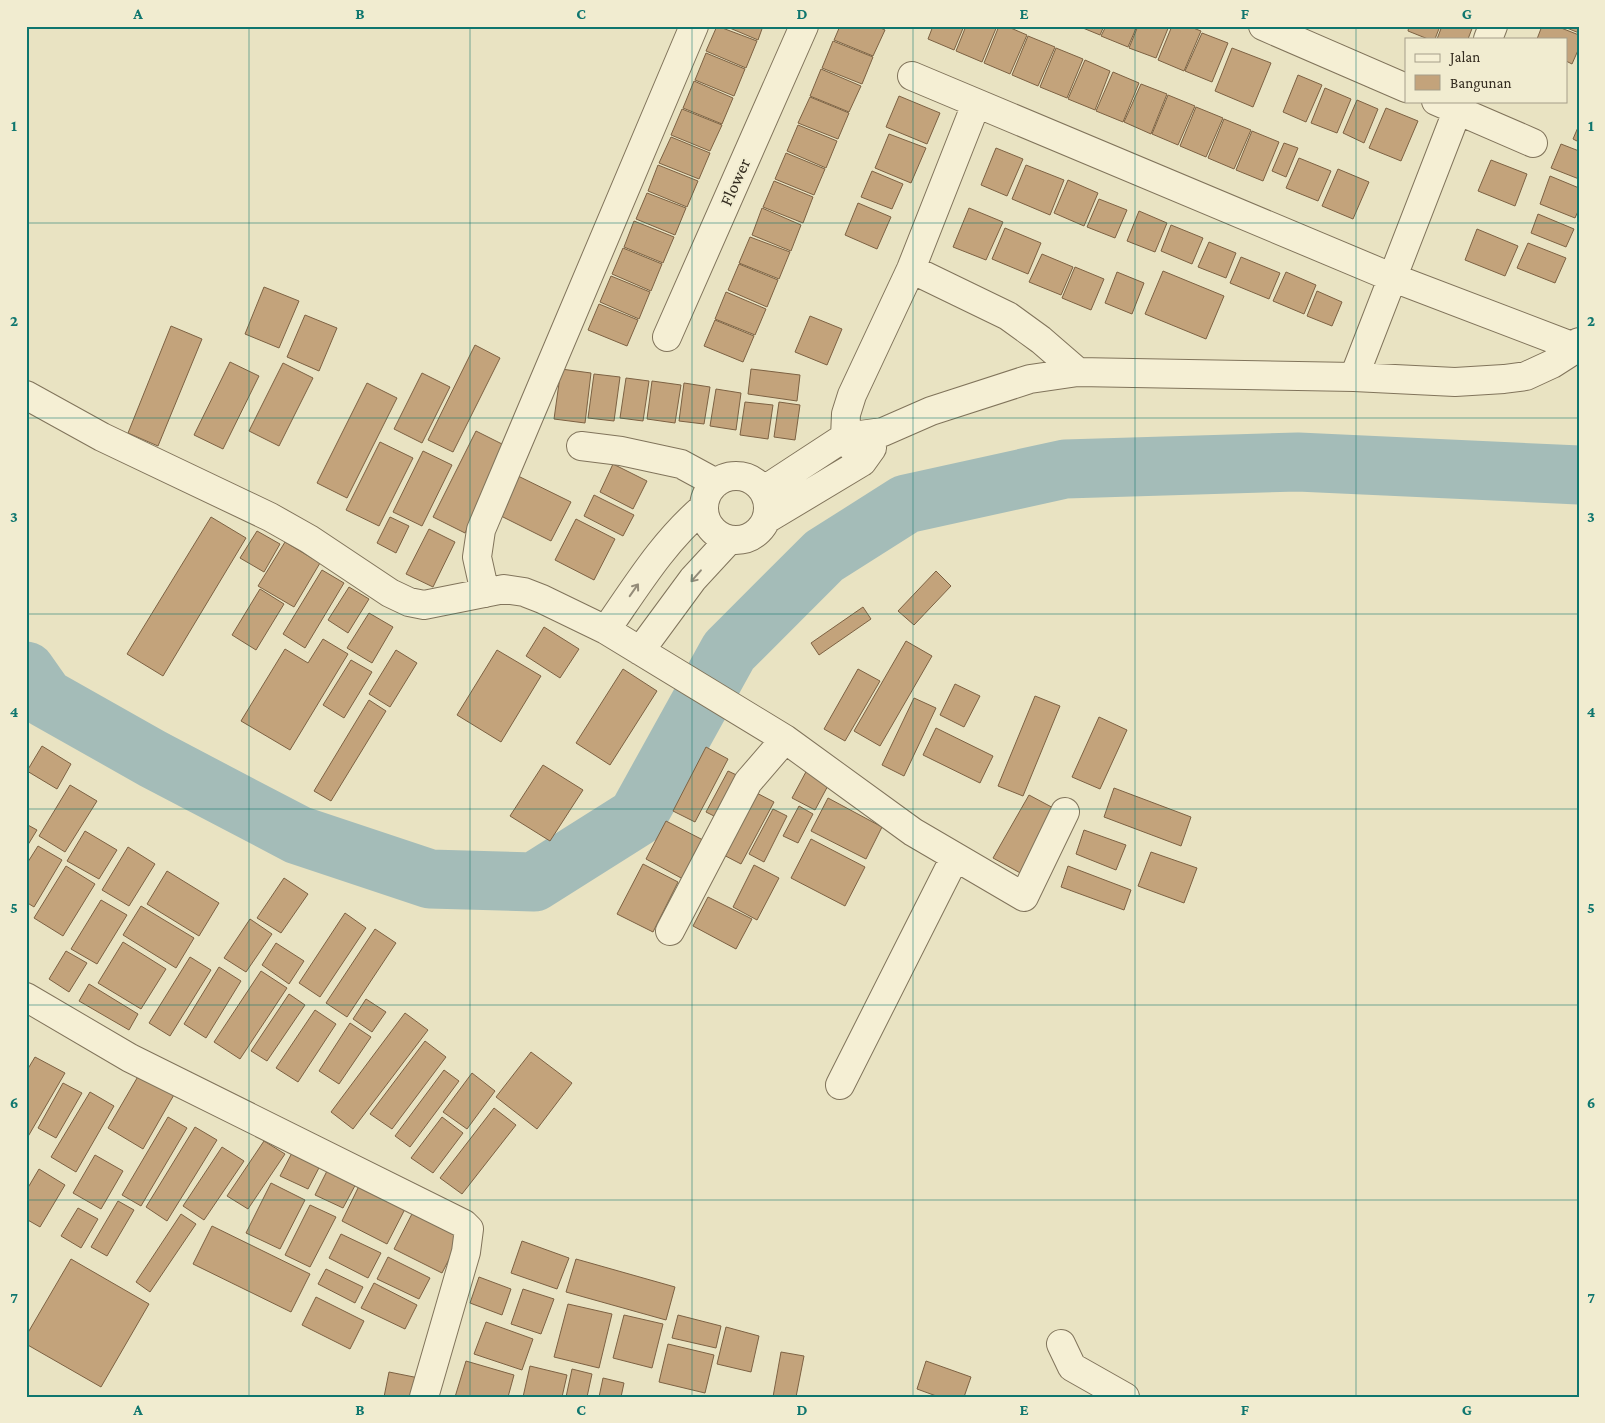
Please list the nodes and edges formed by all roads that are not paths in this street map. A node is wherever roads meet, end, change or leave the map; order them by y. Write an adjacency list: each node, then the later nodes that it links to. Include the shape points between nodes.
1 (694, 26): 27 (street, via 481,530 477,557)
2 (804, 26): 13 (street, Flower)
3 (1263, 26): 7 (street)
4 (1494, 26): 5 (street)
5 (1488, 38)
6 (912, 76): 8 (street)
7 (1405, 88)
8 (976, 104): 11 (street); 12 (street)
9 (1451, 104): 10 (street); 12 (street)
10 (1533, 143)
11 (911, 268): 15 (street, via 1008,316); 19 (street, via 852,395)
12 (1391, 277): 14 (street); 16 (street)
13 (667, 337)
14 (1578, 345): 16 (street, via 1552,364 1526,376 1456,382)
15 (1078, 372): 16 (street); 18 (street, via 1030,379 988,391)
16 (1354, 377)
17 (26, 395): 27 (street, via 102,437 270,517 409,602 424,605)
18 (883, 432): 19 (street); 21 (street)
19 (844, 437): 21 (street); 23 (street)
20 (581, 446): 22 (street, via 681,464)
21 (862, 462): 25 (street)
22 (716, 482): 23 (street, via 736,475 756,482); 24 (street, via 709,490)
23 (764, 490): 25 (street, via 769,504)
24 (703, 508): 26 (street, via 707,523 716,534); 28 (street, one-way to 24, via 656,557)
25 (768, 519): 26 (street, via 758,532 745,540)
26 (729, 540): 29 (street, one-way to 29, via 693,579)
27 (485, 593): 28 (street, via 504,589 524,592)
28 (606, 630): 29 (street)
29 (640, 651): 30 (street)
30 (785, 739): 32 (street, via 914,832); 33 (street, via 748,782)
31 (1065, 812): 32 (street, via 1024,897)
32 (955, 857): 35 (street)
33 (670, 931)
34 (26, 997): 37 (street, via 130,1058 464,1224 468,1229 466,1252)
35 (840, 1085)
36 (1061, 1344): 38 (street, via 1072,1367)
37 (424, 1397)
38 (1125, 1397)

